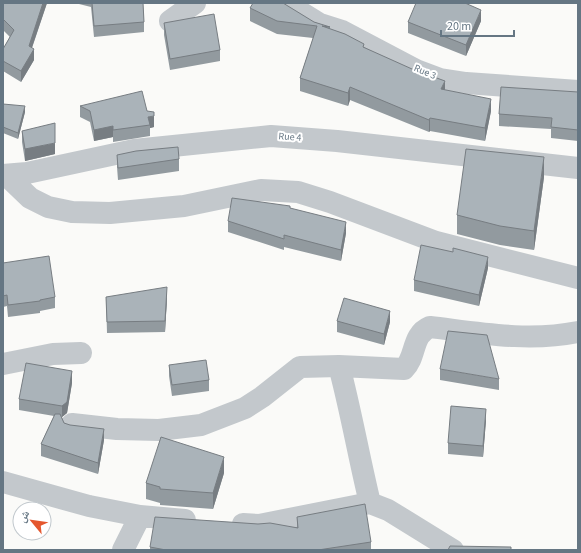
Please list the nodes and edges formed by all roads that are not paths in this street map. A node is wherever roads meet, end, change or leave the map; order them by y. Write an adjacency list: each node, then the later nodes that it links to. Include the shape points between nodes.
1 (195, 3): 3 (street)
2 (286, 3): 4 (street, Rue 3, via 320,24 342,31 416,70 440,79)
3 (170, 21)
4 (578, 91)
5 (578, 168): 6 (street, Rue 4, via 337,140 271,136 134,150)
6 (5, 176): 7 (street, via 30,198 48,207 72,212 110,213 184,206 261,190 298,192 436,242)
7 (578, 278)
8 (578, 332): 11 (street, via 558,336 510,337 430,327 418,335 413,356 404,369)
9 (81, 353): 10 (street, via 53,354)
10 (3, 364)
11 (339, 366): 12 (street, via 300,366 245,408 201,425 159,430); 14 (street)
12 (72, 424)
13 (3, 482): 15 (street, via 88,506)
14 (370, 504): 15 (street, via 259,525); 17 (street, via 388,510)
15 (140, 516): 16 (street)
16 (123, 550)
17 (453, 550)

